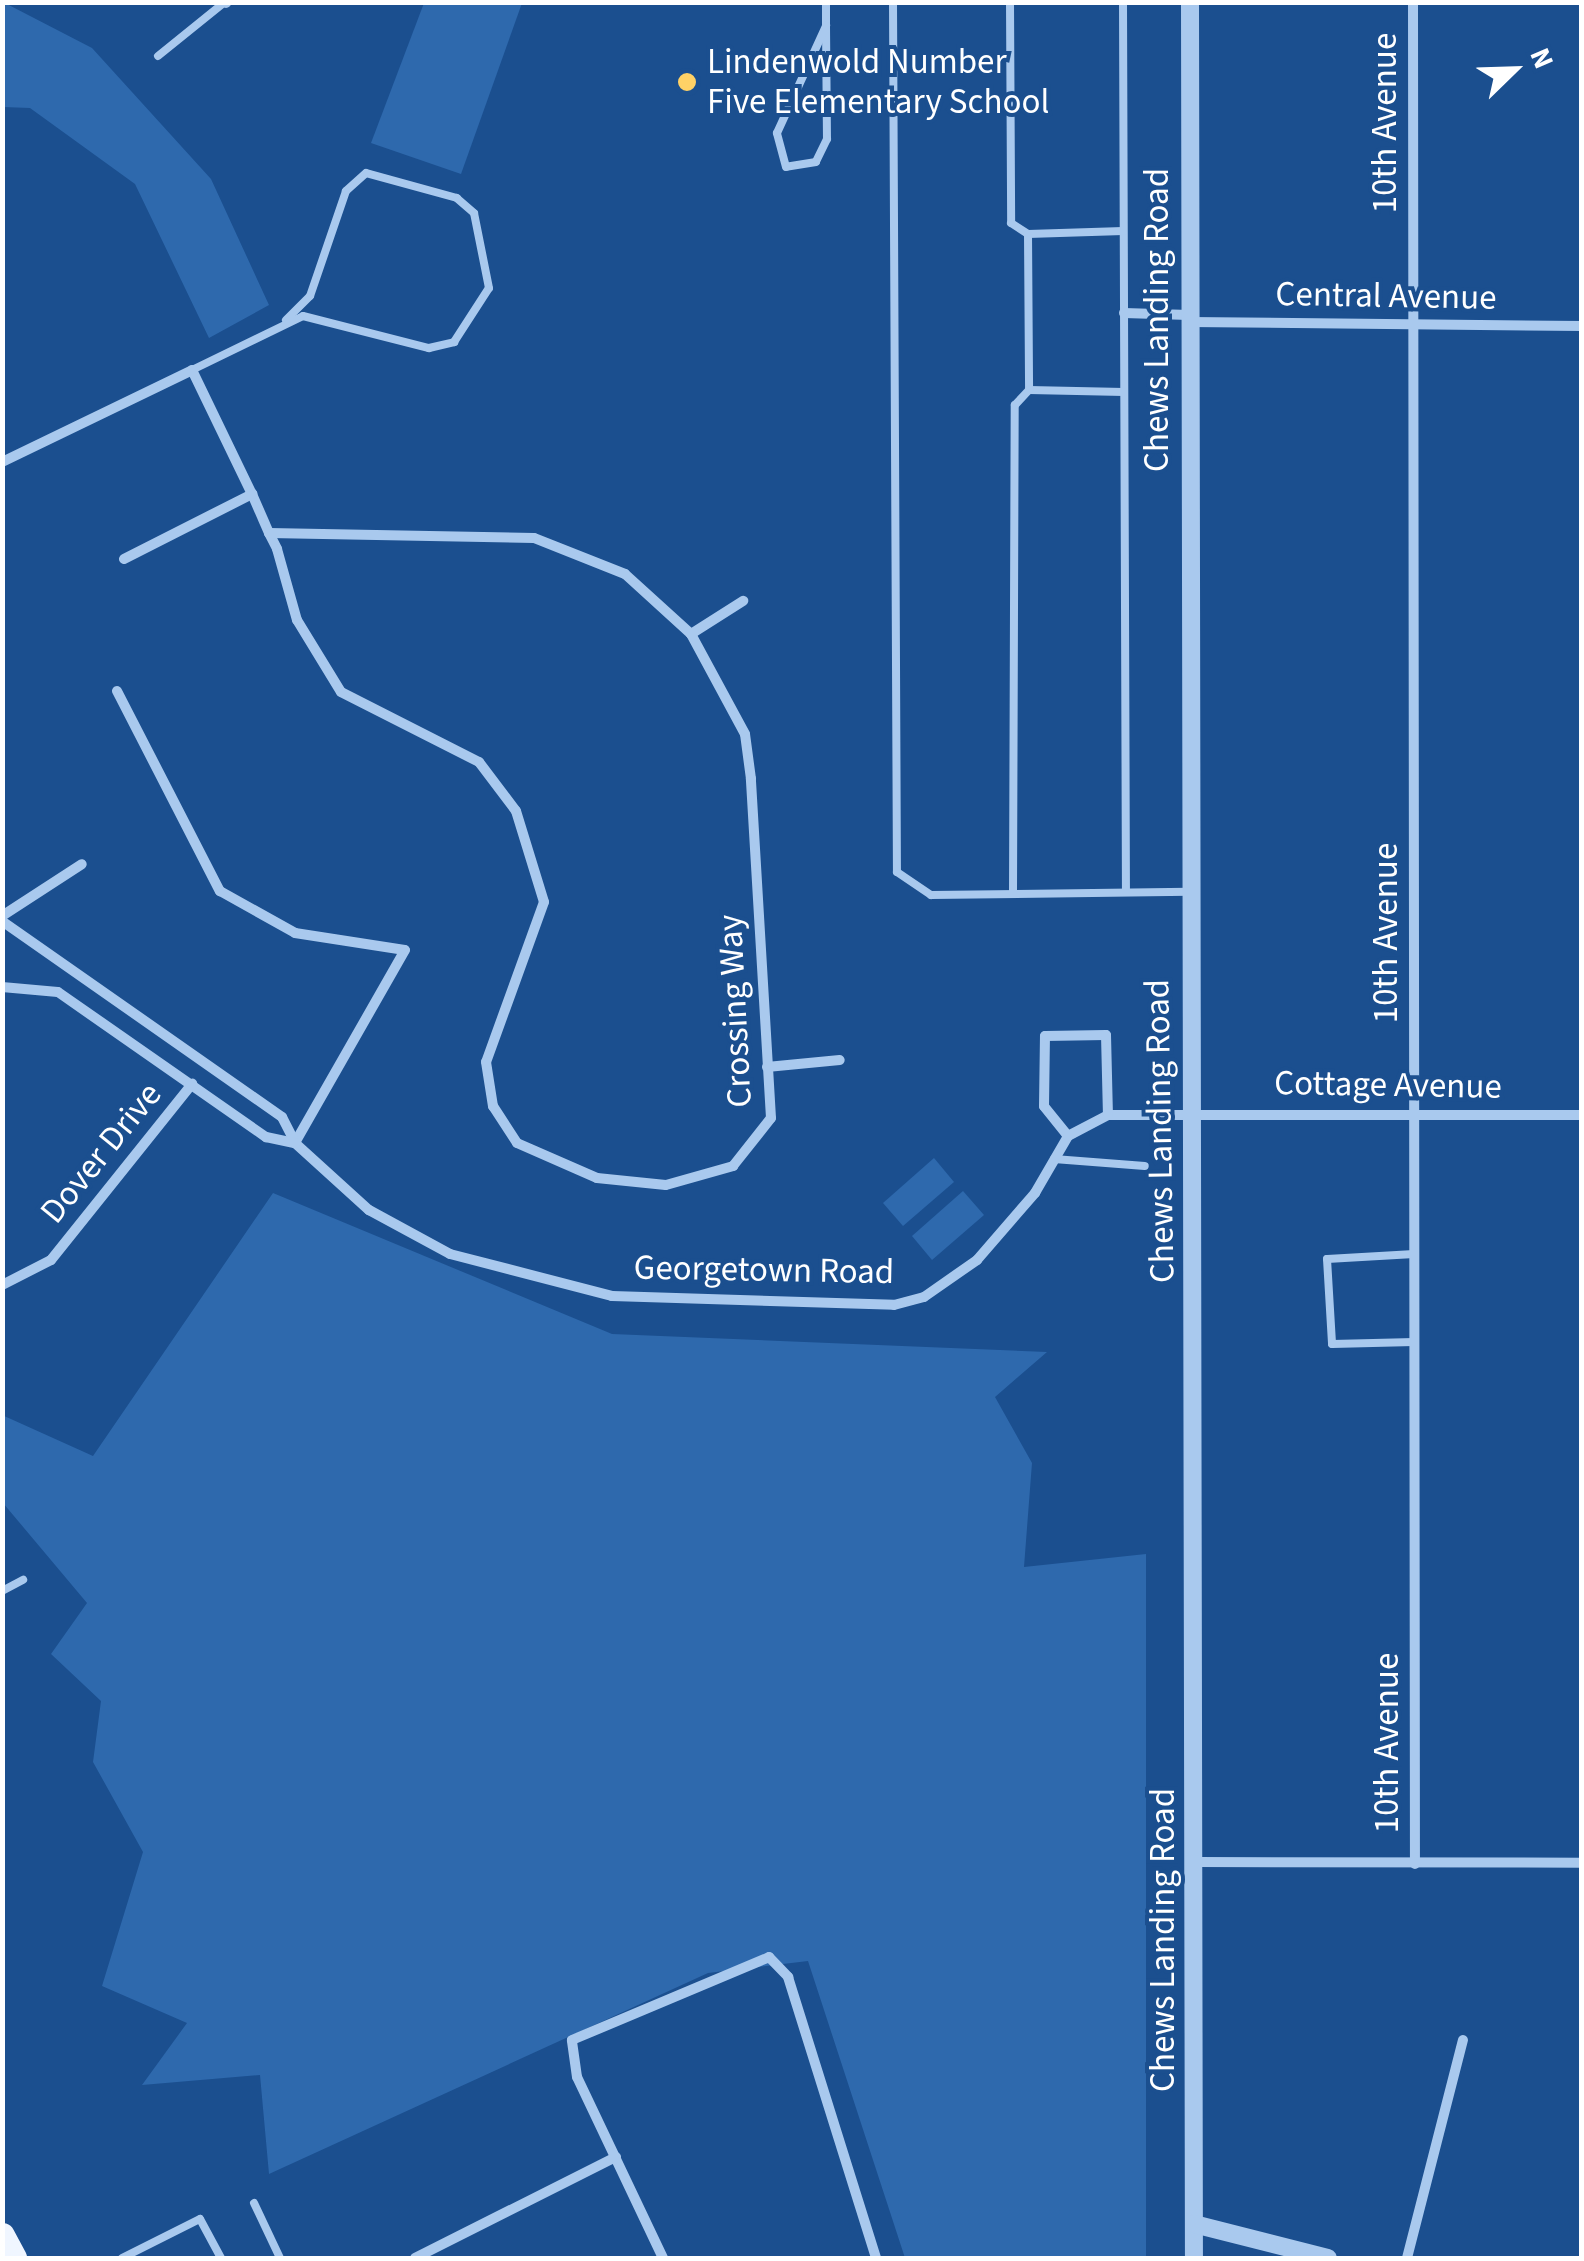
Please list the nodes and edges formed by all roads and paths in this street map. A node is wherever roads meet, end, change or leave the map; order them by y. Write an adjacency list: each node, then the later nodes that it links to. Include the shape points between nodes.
1 (826, 2): 8 (lane)
2 (892, 2): 30 (lane, via 893,850 915,890)
3 (1010, 2): 11 (lane, via 1012,223)
4 (1123, 2): 10 (lane)
5 (1190, 2): 13 (street, Chews Landing Road)
6 (1413, 2): 15 (street, 10th Avenue)
7 (226, 3): 9 (lane)
8 (826, 26): 8 (lane, via 777,133 786,167 816,162 827,140)
9 (158, 56)
10 (1124, 232): 11 (lane); 12 (lane)
11 (1028, 234): 18 (lane)
12 (1124, 314): 13 (street, Central Avenue); 19 (lane)
13 (1189, 318): 15 (street, Central Avenue); 29 (street, Chews Landing Road)
14 (286, 320): 14 (lane, via 329,317 430,348 454,342 489,288 474,213 457,198 366,173 346,191 310,296); 17 (lane)
15 (1413, 324): 16 (street, Central Avenue); 39 (street, 10th Avenue)
16 (1582, 326)
17 (192, 370): 20 (street); 21 (street, Crossing Way)
18 (1029, 390): 19 (lane); 30 (lane, via 1015,405)
19 (1124, 392): 28 (lane)
20 (2, 462)
21 (252, 494): 22 (street, Crossing Way); 23 (street)
22 (269, 533): 25 (street, Crossing Way, via 534,538 624,574); 36 (street, Crossing Way, via 298,620 341,692 478,762 516,811 544,902 486,1062 493,1106 516,1143 597,1178 699,1181 733,1166 772,1118)
23 (124, 559)
24 (743, 601): 25 (street)
25 (692, 634): 36 (street, Crossing Way, via 744,734)
26 (117, 691): 43 (street, via 220,891 295,933 405,950)
27 (82, 864): 31 (street)
28 (1126, 892): 29 (lane); 30 (lane)
29 (1190, 892): 38 (street, Chews Landing Road)
30 (1013, 894)
31 (2, 918): 32 (street, Georgetown Road)
32 (72, 973): 34 (street); 43 (street, Georgetown Road, via 282,1117)
33 (3, 987): 34 (street, Georgetown Road)
34 (58, 992): 37 (street, Georgetown Road)
35 (840, 1060): 36 (street)
36 (767, 1067)
37 (192, 1084): 43 (street, Georgetown Road, via 266,1137); 47 (street, Dover Drive, via 51,1260)
38 (1193, 1110): 39 (street, Cottage Avenue); 40 (street); 51 (street, Chews Landing Road)
39 (1414, 1112): 41 (street, Cottage Avenue); 46 (street, 10th Avenue)
40 (1108, 1115): 42 (street); 42 (street, via 1106,1035 1046,1036 1044,1106)
41 (1582, 1115)
42 (1068, 1136): 44 (street, Georgetown Road)
43 (295, 1144): 44 (street, Georgetown Road, via 415,1238 526,1276 612,1296 894,1305 977,1260)
44 (1054, 1160): 45 (lane)
45 (1145, 1166)
46 (1414, 1254): 48 (street, 10th Avenue); 48 (lane, via 1328,1259 1332,1344)
47 (2, 1285)
48 (1414, 1342): 53 (street, 10th Avenue)
49 (24, 1580): 50 (lane)
50 (2, 1590)
51 (1196, 1862): 53 (street); 57 (street, Chews Landing Road)
52 (1582, 1863): 53 (street)
53 (1415, 1864)
54 (1463, 2040): 68 (street)
55 (616, 2158): 63 (street); 64 (street); 65 (street, via 577,2076 572,2040 769,1957 788,1976)
56 (254, 2203): 62 (lane)
57 (1194, 2224): 66 (street, Chews Landing Road); 67 (street)
58 (2, 2235): 59 (main road)
59 (14, 2258)
60 (122, 2258): 61 (lane, via 200,2218)
61 (221, 2258)
62 (280, 2258)
63 (415, 2258)
64 (663, 2258)
65 (876, 2258)
66 (1194, 2258)
67 (1328, 2258)
68 (1406, 2258)

